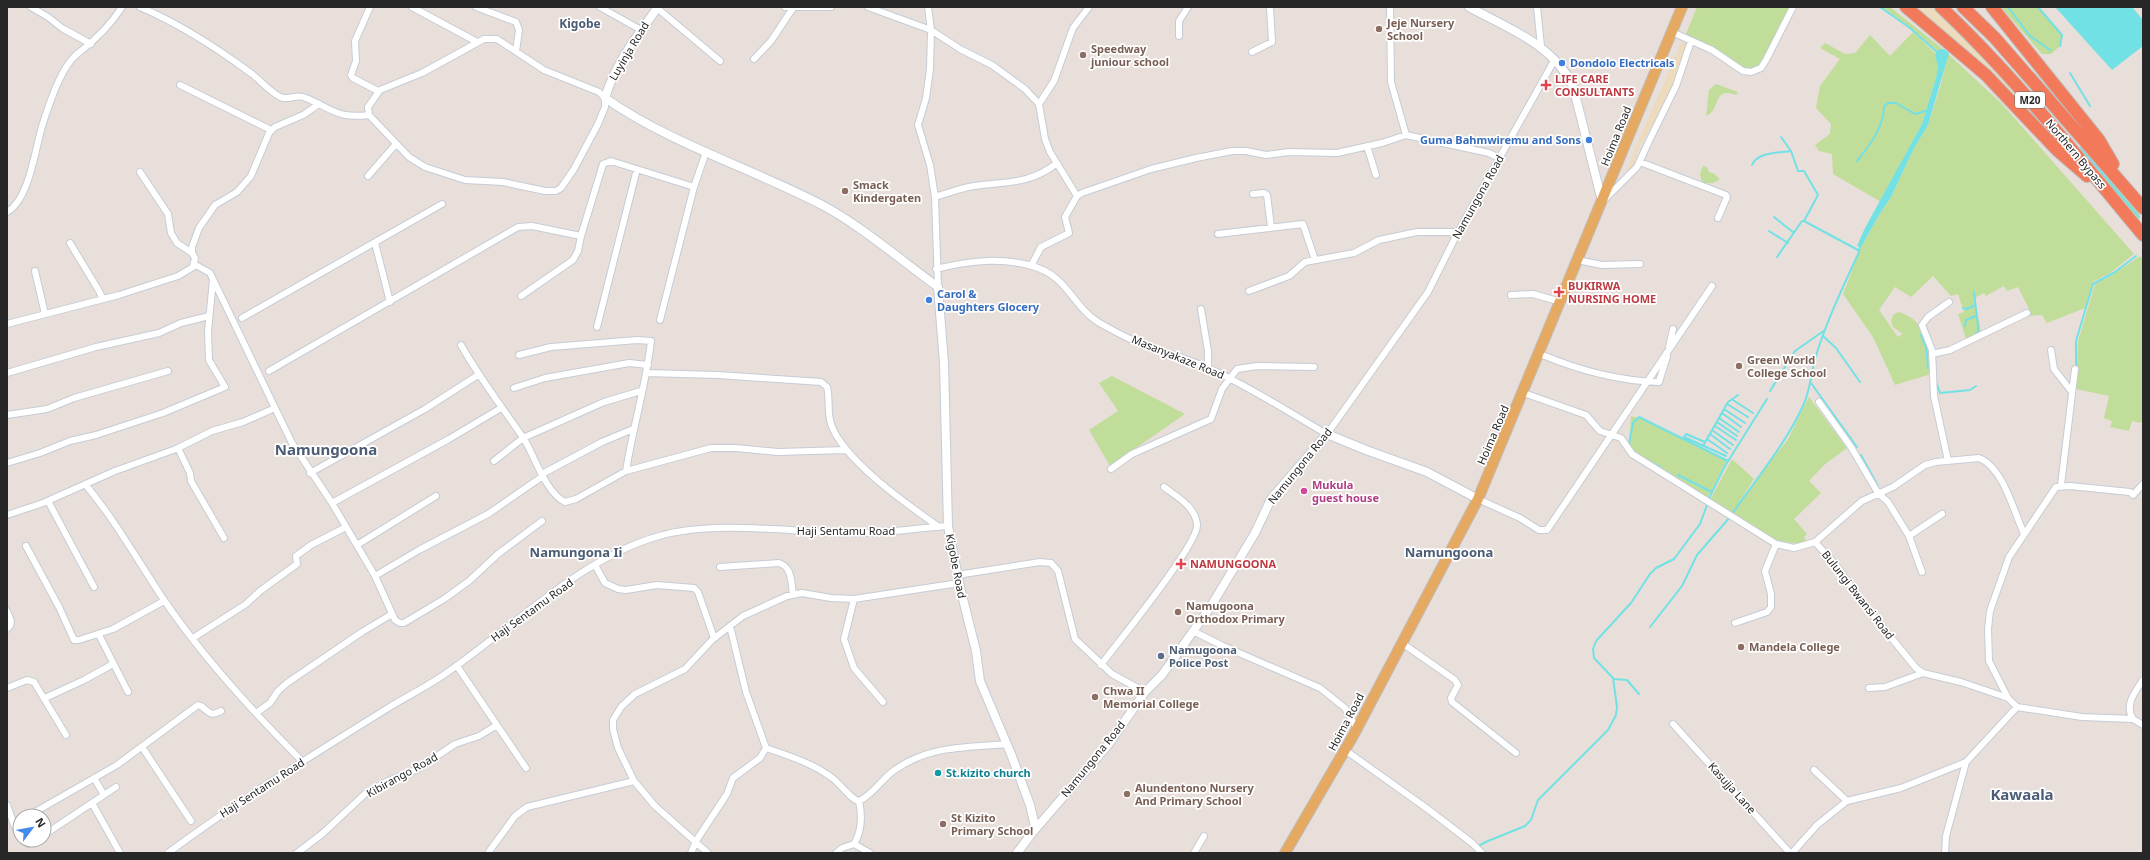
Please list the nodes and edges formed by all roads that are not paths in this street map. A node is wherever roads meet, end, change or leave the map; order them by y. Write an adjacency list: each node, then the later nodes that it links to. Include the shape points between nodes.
1 (31, 7): 32 (street)
2 (122, 7): 32 (street)
3 (140, 7): 42 (street, via 196,36 281,97 288,99 302,96)
4 (370, 7): 40 (street, via 355,41 356,61 351,75)
5 (412, 7): 31 (street)
6 (476, 7): 34 (street, via 516,22 519,30)
7 (600, 7): 26 (street)
8 (786, 7): 25 (street)
9 (831, 7): 25 (street)
10 (868, 7): 27 (street)
11 (928, 7): 27 (street)
12 (1089, 7): 43 (street, via 1072,28 1054,81)
13 (1188, 7): 29 (street, via 1180,21)
14 (1270, 7): 35 (street, via 1272,42)
15 (1390, 7): 46 (street, via 1392,82)
16 (1469, 7): 33 (street)
17 (1537, 7): 33 (street)
18 (1682, 7): 28 (main road, Hoima Road)
19 (1793, 7): 30 (street, via 1761,68 1752,72 1743,71 1712,50)
20 (1906, 7): 62 (highway, via 1986,75 2058,150)
21 (1941, 7): 62 (highway, Northern Bypass / M20, via 1984,49)
22 (1963, 7): 58 (highway, Northern Bypass / M20, via 1995,38)
23 (1992, 7): 58 (highway, via 2099,140)
24 (657, 8): 26 (street, Luyinja Road); 38 (street)
25 (793, 8): 36 (street, via 771,41)
26 (641, 30): 41 (street, Luyinja Road, via 623,58)
27 (931, 30): 43 (street, via 1005,74 1025,89); 61 (street, via 930,69 926,98 918,125 927,154)
28 (1672, 32): 30 (street); 63 (main road, Hoima Road)
29 (1179, 36)
30 (1692, 41): 51 (street, via 1676,86)
31 (477, 42): 34 (street, via 497,39); 40 (street, via 422,73)
32 (91, 44): 66 (street, via 76,56 60,79 43,122 24,192 14,208)
33 (1541, 46): 37 (street)
34 (516, 50): 41 (street, via 544,70 599,92)
35 (1252, 52)
36 (754, 59)
37 (1555, 59): 50 (street, Namungona Road); 63 (street, via 1573,86)
38 (720, 62)
39 (180, 85): 45 (street)
40 (378, 91): 44 (street, via 368,107)
41 (605, 98): 47 (street, via 605,107 598,124 574,169 556,191 503,182 460,179 425,167 409,157); 49 (street, via 621,109)
42 (319, 104): 44 (street, via 342,116); 45 (street, via 303,115)
43 (1038, 104): 52 (street, via 1045,139)
44 (369, 115): 47 (street)
45 (271, 130): 75 (street, via 251,176 237,192 215,205 199,228)
46 (1406, 135): 48 (street); 50 (street, via 1489,153)
47 (396, 144): 56 (street)
48 (1367, 146): 55 (street); 60 (street, via 1337,153 1314,154 1289,152 1266,155 1232,151 1151,170 1105,184)
49 (706, 152): 57 (street); 85 (street, via 822,204)
50 (1499, 158): 69 (street, Namungona Road)
51 (1640, 162): 63 (street, via 1623,184); 67 (street, via 1726,195)
52 (1056, 164): 60 (street); 61 (street, via 1031,179 972,186)
53 (637, 169): 57 (street); 72 (street, via 611,161 603,164); 100 (street)
54 (140, 172): 75 (street, via 168,214 171,233 177,243)
55 (1376, 175)
56 (368, 176)
57 (694, 187): 98 (street)
58 (2128, 191): 65 (highway, Northern Bypass)
59 (1253, 194): 68 (street, via 1267,195)
60 (1077, 196): 80 (street, via 1066,218 1070,233 1041,247)
61 (935, 198): 81 (street)
62 (2113, 199): 71 (highway, Northern Bypass / M20)
63 (1602, 201): 77 (main road, Hoima Road)
64 (442, 204): 74 (street)
65 (2143, 208)
66 (7, 212)
67 (1718, 218)
68 (1271, 227): 70 (street); 76 (street, via 1303,224)
69 (1458, 232): 76 (street, via 1417,232 1387,238 1354,253); 126 (street, Namungona Road, via 1428,292)
70 (1218, 234)
71 (2143, 235)
72 (581, 236): 88 (street, via 573,260); 90 (street, via 532,226 518,227)
73 (70, 243): 89 (street)
74 (375, 243): 90 (street); 97 (street)
75 (192, 252): 78 (street)
76 (1315, 260): 86 (street, via 1305,262 1288,276)
77 (1577, 260): 79 (street, via 1602,265); 91 (main road, Hoima Road)
78 (194, 264): 83 (street, via 210,274); 89 (street, via 178,276)
79 (1640, 264)
80 (1031, 266): 81 (street, Masanyakaze Road, via 995,260); 108 (street, Masanyakaze Road, via 1056,277 1079,306 1105,326 1136,342)
81 (936, 269): 85 (street)
82 (35, 271): 95 (street)
83 (213, 280): 96 (street); 122 (street)
84 (1712, 286): 143 (street, via 1546,530 1539,530 1520,518)
85 (938, 287): 149 (street, Kigobe Road, via 944,363)
86 (1249, 291)
87 (1511, 295): 91 (street, via 1533,294)
88 (521, 296)
89 (103, 300): 95 (street)
90 (390, 302): 112 (street)
91 (1561, 302): 104 (main road, Hoima Road)
92 (1948, 302): 105 (street, via 1928,317 1922,325)
93 (1201, 309): 108 (street)
94 (2027, 313): 105 (street, via 1950,350)
95 (45, 314): 99 (street)
96 (209, 316): 113 (street, via 182,323 159,333 96,347); 132 (street, via 209,360 225,387 163,413)
97 (242, 318)
98 (660, 320)
99 (7, 324)
100 (597, 327)
101 (1673, 329): 104 (street, via 1659,382 1619,378 1569,366)
102 (461, 345): 115 (street)
103 (2051, 350): 119 (street, via 2054,369)
104 (1540, 354): 120 (main road, Hoima Road)
105 (1932, 354): 131 (street, via 1934,395)
106 (519, 355): 107 (street, via 551,347 651,341)
107 (648, 365): 114 (street); 117 (street, via 628,363 545,378)
108 (1208, 367): 116 (street, Masanyakaze Road)
109 (1314, 367): 116 (street, Masanyakaze Road, via 1250,367 1236,369)
110 (2075, 369): 119 (street)
111 (168, 371): 124 (street, via 81,396 47,409)
112 (269, 371)
113 (7, 373)
114 (646, 373): 118 (street); 129 (street, via 821,382 827,387 831,424)
115 (478, 375): 123 (street); 135 (street, via 425,409)
116 (1230, 379): 126 (street, Masanyakaze Road); 133 (street, Masanyakaze Road, via 1222,389 1211,419 1132,454)
117 (514, 388)
118 (641, 391): 125 (street); 127 (street, via 604,402)
119 (2072, 392): 139 (street)
120 (1524, 393): 143 (main road, Hoima Road); 156 (street, Bulungi Bwansi Road, via 1586,415 1600,431 1621,438 1632,454)
121 (1819, 402): 141 (street, via 1851,447)
122 (275, 408): 128 (street, via 212,431); 135 (street)
123 (501, 408): 127 (street); 145 (street, via 450,439)
124 (7, 415)
125 (633, 429): 134 (street); 136 (street, via 602,442)
126 (1327, 434): 143 (street, via 1427,472); 173 (street, Namungona Road, via 1271,499 1255,533)
127 (523, 438): 130 (street); 136 (street)
128 (178, 448): 137 (street); 154 (street, via 194,487)
129 (846, 450): 134 (street, via 778,452 711,448); 150 (street, via 899,498)
130 (494, 461)
131 (1948, 461): 141 (street, via 1925,465); 152 (street, via 1979,458 1991,465 2017,513)
132 (7, 463)
133 (1111, 469)
134 (626, 471): 136 (street, via 576,499 565,502 557,497)
135 (310, 473): 145 (street)
136 (543, 475): 162 (street, via 488,514)
137 (85, 484): 144 (street); 167 (street, via 102,504)
138 (2143, 484): 139 (street, via 2133,495 2130,492)
139 (2061, 485): 152 (street, via 2050,492)
140 (1164, 487): 179 (street, via 1193,511 1197,526 1193,540 1154,597)
141 (1880, 495): 153 (street); 155 (street, via 1862,501)
142 (436, 496): 157 (street)
143 (1478, 499): 177 (main road, Hoima Road)
144 (48, 501): 147 (street); 164 (street)
145 (332, 503): 151 (street)
146 (1942, 514): 153 (street)
147 (7, 515)
148 (542, 521): 169 (street, via 498,554 475,577 444,599 404,623 397,622)
149 (948, 526): 150 (street, Haji Sentamu Road); 163 (street, Kigobe Road)
150 (939, 527): 159 (street, Haji Sentamu Road, via 877,533 693,529 642,542)
151 (346, 528): 157 (street); 175 (street, via 311,545 296,556 296,564 246,604)
152 (2024, 534): 188 (street, via 2009,557 1990,611 1988,629 1989,661)
153 (1910, 536): 161 (street)
154 (224, 538)
155 (1815, 542): 156 (street, Bulungi Bwansi Road, via 1794,548); 181 (street, Bulungi Bwansi Road, via 1836,565 1862,602 1916,668)
156 (1776, 544): 170 (street, via 1765,571 1771,594 1771,606 1767,612)
157 (357, 545): 162 (street)
158 (26, 546): 174 (street, via 59,607 72,638 76,641)
159 (595, 565): 176 (street, via 604,583 618,589 657,585 694,588 698,592); 180 (street, Haji Sentamu Road, via 512,623)
160 (720, 567): 165 (street, via 778,563 788,570)
161 (1922, 572)
162 (375, 576): 169 (street)
163 (958, 579): 166 (street); 179 (street, via 1026,563 1051,563 1058,571 1075,639); 199 (street, Kigobe Road, via 976,651 980,681)
164 (94, 587)
165 (793, 594): 166 (street); 171 (street, via 756,609)
166 (854, 599): 189 (street, via 844,639 854,668)
167 (164, 601): 174 (street); 175 (street)
168 (7, 611): 172 (street, via 11,623)
169 (392, 614): 192 (street, via 287,683 278,691 274,700)
170 (1735, 624)
171 (730, 626): 176 (street); 201 (street, via 746,692)
172 (7, 628)
173 (1193, 631): 186 (street, Namungona Road, via 1162,675); 197 (street, via 1320,688 1345,708)
174 (99, 635): 178 (street)
175 (193, 638): 192 (street, via 212,665)
176 (714, 638): 209 (street, via 685,670 635,694 616,713 613,729 618,748)
177 (1402, 643): 197 (main road, Hoima Road); 203 (street, via 1456,680 1458,686 1451,698 1452,702)
178 (113, 664): 185 (street); 187 (street)
179 (1101, 665): 186 (street)
180 (457, 666): 195 (street); 204 (street, Haji Sentamu Road)
181 (1923, 673): 184 (street, via 1891,686); 188 (street, via 1961,682)
182 (2143, 680): 193 (street, via 2131,700 2129,713)
183 (7, 688): 187 (street, via 31,680)
184 (1869, 688)
185 (128, 692)
186 (1145, 692): 220 (street, Namungona Road, via 1108,745)
187 (45, 698): 198 (street)
188 (2008, 698): 190 (street)
189 (883, 702)
190 (2017, 707): 193 (street, via 2082,717); 205 (street)
191 (221, 711): 200 (street, via 212,715 198,706)
192 (256, 713): 204 (street)
193 (2134, 719): 196 (street)
194 (1672, 724): 236 (street, Kasujja Lane)
195 (497, 725): 206 (street); 226 (street, Kibirango Road, via 479,736 455,744 416,770 366,793 322,834)
196 (2143, 725)
197 (1356, 727): 202 (main road, Hoima Road)
198 (66, 735)
199 (1007, 744): 212 (street, via 944,748 913,759 895,770); 220 (street, Kigobe Road, via 1030,805 1035,826)
200 (142, 747): 208 (street); 218 (street)
201 (766, 748): 212 (street, via 822,770 843,786 853,799); 222 (street, via 760,758 733,778 727,794)
202 (1345, 750): 234 (main road, Hoima Road); 235 (street, via 1429,810)
203 (1516, 753)
204 (303, 762): 225 (street, Haji Sentamu Road, via 225,812)
205 (1966, 762): 213 (street, via 1901,788); 237 (street, via 1946,836)
206 (526, 768)
207 (1814, 770): 213 (street)
208 (94, 778): 211 (street); 216 (street)
209 (634, 781): 222 (street, via 655,806); 227 (street, via 527,807 515,816)
210 (116, 787): 211 (street)
211 (104, 795): 214 (street)
212 (859, 801): 223 (street, via 860,829)
213 (1846, 801): 236 (street, via 1817,825)
214 (92, 803): 219 (street); 224 (street)
215 (7, 805): 217 (street)
216 (42, 808)
217 (12, 819)
218 (191, 821)
219 (52, 830)
220 (1032, 833): 232 (street, Namungona Road)
221 (1204, 836): 233 (street)
222 (696, 841): 228 (street); 229 (street)
223 (854, 844): 230 (street); 231 (street)
224 (120, 853)
225 (168, 853)
226 (297, 853)
227 (488, 853)
228 (691, 853)
229 (708, 853)
230 (836, 853)
231 (870, 853)
232 (1017, 853)
233 (1194, 853)
234 (1285, 853)
235 (1482, 853)
236 (1791, 853)
237 (1945, 853)

